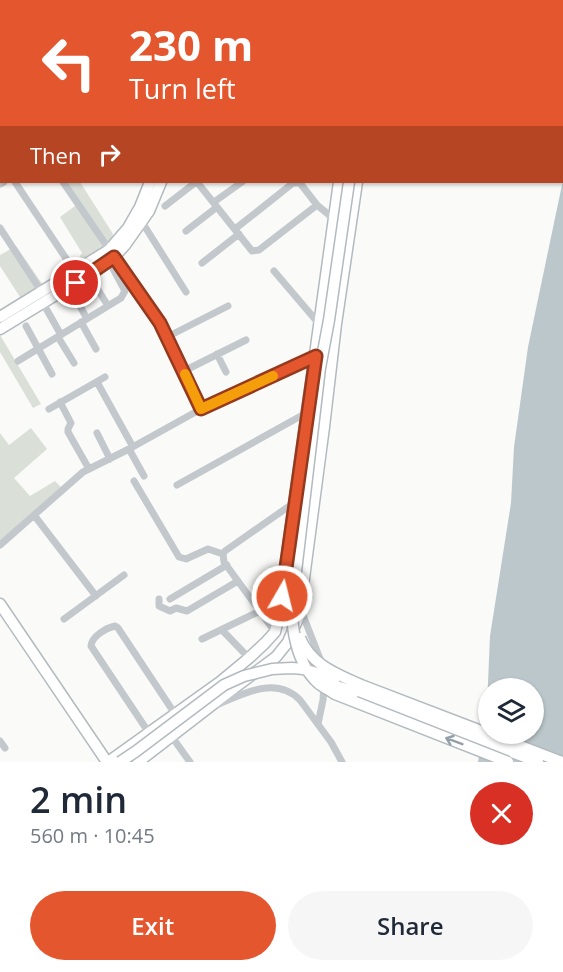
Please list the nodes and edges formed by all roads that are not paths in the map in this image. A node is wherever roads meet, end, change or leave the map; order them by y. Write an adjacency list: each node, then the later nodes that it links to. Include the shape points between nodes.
1 (16, 183): 22 (street)
2 (64, 183): 19 (street)
3 (150, 183): 19 (main road)
4 (161, 183): 15 (main road)
5 (196, 183): 13 (street)
6 (198, 183): 11 (street)
7 (241, 183): 11 (street)
8 (339, 183): 14 (main road)
9 (349, 183): 90 (main road, one-way to 9, bridge, via 335,694 310,674 296,644 293,597 320,368)
10 (357, 183): 31 (main road)
11 (215, 204): 17 (street); 18 (street)
12 (318, 205): 14 (street); 18 (street, via 255,251); 18 (street, via 300,183 293,183)
13 (165, 206)
14 (334, 219): 30 (main road)
15 (142, 222): 19 (main road); 24 (street)
16 (0, 228): 26 (street)
17 (186, 231)
18 (237, 232): 20 (street)
19 (111, 256): 22 (main road); 26 (main road); 27 (street, via 125,291); 35 (street, via 155,314)
20 (202, 263)
21 (274, 271): 30 (street)
22 (75, 272): 26 (main road)
23 (94, 283): 27 (street)
24 (186, 292)
25 (73, 293): 29 (street)
26 (44, 298): 32 (main road); 34 (street)
27 (108, 306): 29 (street)
28 (228, 306): 35 (street)
29 (84, 320): 34 (street); 39 (street)
30 (320, 324): 31 (main road); 41 (main road)
31 (336, 324): 36 (main road)
32 (0, 325)
33 (26, 327): 38 (street)
34 (59, 336): 38 (street); 43 (street)
35 (167, 337): 44 (street)
36 (334, 337): 71 (main road); 78 (main road, bridge, via 328,345 296,615 303,645 316,662)
37 (246, 340): 40 (street)
38 (39, 349): 42 (street); 46 (street)
39 (96, 349)
40 (217, 354): 44 (street); 45 (street)
41 (316, 356): 51 (street); 52 (main road)
42 (18, 361)
43 (74, 363)
44 (184, 371): 51 (street)
45 (226, 372)
46 (52, 374)
47 (105, 377): 48 (street)
48 (97, 382): 49 (street); 54 (street)
49 (60, 402): 50 (street); 56 (street, via 70,421 68,432)
50 (49, 409)
51 (201, 409): 54 (street)
52 (308, 412): 59 (street); 60 (main road)
53 (97, 433): 55 (street)
54 (131, 448): 55 (street); 57 (street)
55 (110, 459): 56 (street)
56 (88, 469): 61 (street)
57 (144, 476)
58 (134, 481): 63 (street, via 179,557 208,549)
59 (177, 485)
60 (295, 502): 63 (street); 75 (main road)
61 (34, 515): 62 (street); 67 (street)
62 (0, 545)
63 (223, 554): 64 (street)
64 (227, 565): 66 (street); 69 (street)
65 (124, 575): 67 (street)
66 (238, 581): 68 (street, via 187,611 170,611 159,606); 72 (street)
67 (96, 596): 73 (street)
68 (159, 599)
69 (170, 599)
70 (0, 604): 84 (main road)
71 (300, 608): 79 (main road, via 280,653); 81 (street, via 325,674)
72 (260, 611): 74 (street); 75 (street)
73 (64, 619)
74 (222, 630): 76 (street); 77 (street)
75 (275, 632): 77 (main road)
76 (202, 639)
77 (249, 658): 80 (main road)
78 (358, 689): 85 (main road, bridge, via 303,669 272,669 244,676 224,685); 86 (main road, bridge, via 277,674 247,681 230,688); 91 (main road); 92 (main road)
79 (209, 708): 81 (street, via 251,691 280,688 294,694); 83 (main road)
80 (176, 714): 82 (main road); 82 (street, via 118,628 111,627 94,638 91,646)
81 (318, 724): 89 (street)
82 (149, 733): 84 (main road)
83 (172, 737): 87 (main road); 88 (street)
84 (108, 762)
85 (120, 762)
86 (130, 762)
87 (138, 762)
88 (190, 762)
89 (342, 762)
90 (508, 762)
91 (538, 762)
92 (562, 762)

